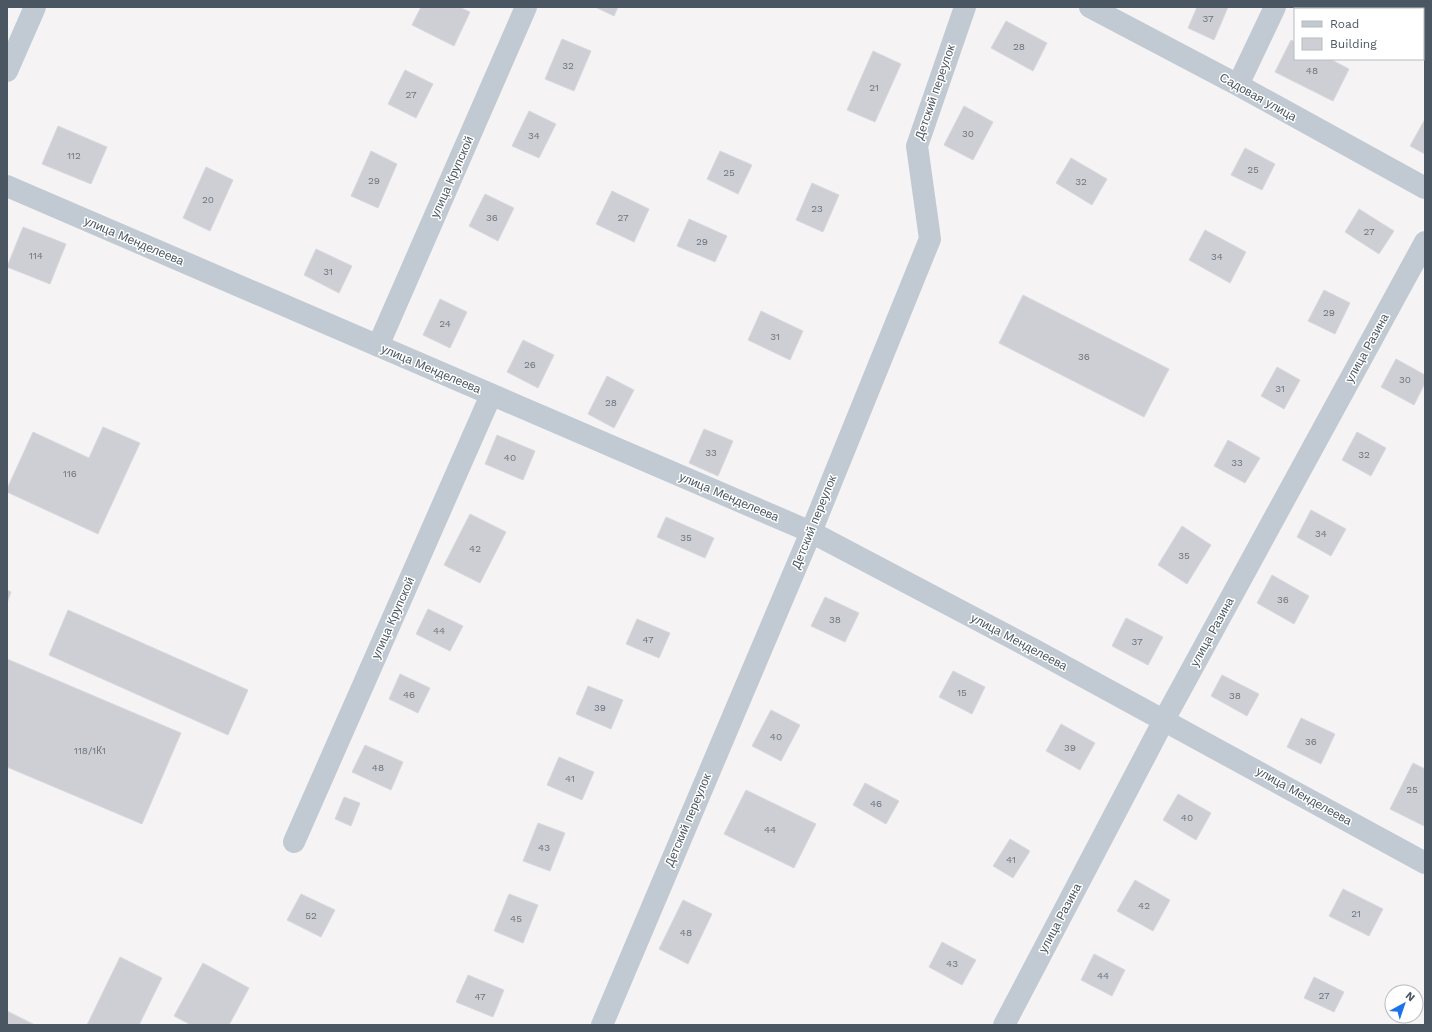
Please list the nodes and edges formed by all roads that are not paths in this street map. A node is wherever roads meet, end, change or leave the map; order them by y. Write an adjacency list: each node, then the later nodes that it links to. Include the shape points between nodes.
1 (35, 7): 6 (street)
2 (526, 7): 11 (street, улица Крупской)
3 (965, 7): 13 (street, Детский переулок, via 917,146 930,239)
4 (1090, 7): 7 (street, Садовая улица)
5 (1275, 7): 7 (street)
6 (7, 71)
7 (1238, 85): 9 (street, Садовая улица)
8 (7, 186): 11 (street, улица Менделеева)
9 (1425, 188)
10 (1425, 242): 14 (street, улица Разина)
11 (378, 346): 12 (street, улица Менделеева)
12 (491, 395): 13 (street, улица Менделеева); 15 (street, улица Крупской)
13 (811, 532): 14 (street, улица Менделеева); 17 (street, Детский переулок)
14 (1164, 720): 16 (street, улица Менделеева); 18 (street, улица Разина)
15 (294, 842)
16 (1425, 863)
17 (602, 1025)
18 (1004, 1025)

